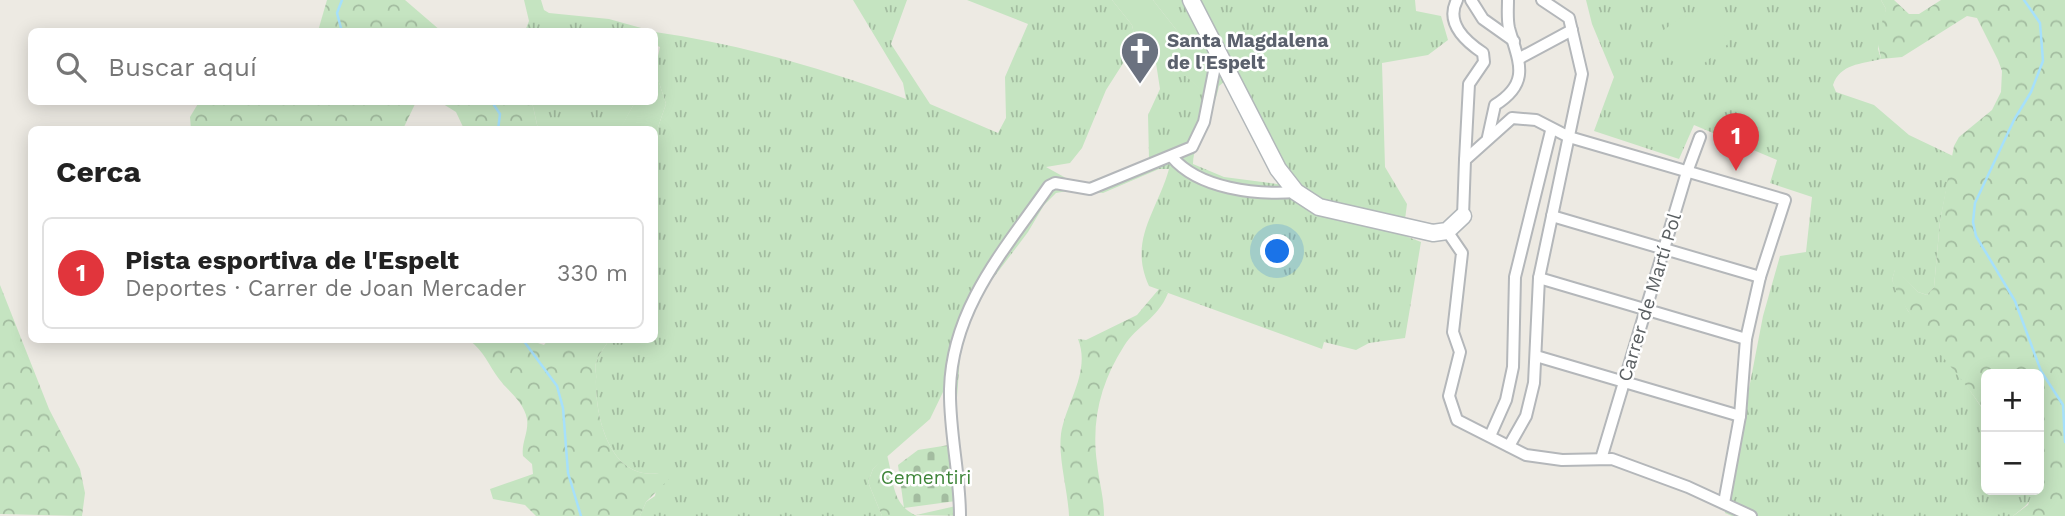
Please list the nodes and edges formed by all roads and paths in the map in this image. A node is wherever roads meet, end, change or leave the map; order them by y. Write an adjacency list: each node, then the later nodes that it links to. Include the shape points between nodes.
1 (1191, 0): 8 (street)
2 (1457, 0): 15 (street, via 1455,20 1460,36 1483,54 1484,62 1469,84)
3 (1471, 0): 7 (street, via 1483,19)
4 (1508, 0): 7 (street)
5 (1542, 0): 6 (street, via 1569,18)
6 (1572, 30): 9 (street); 12 (street, via 1582,74)
7 (1514, 41): 9 (street)
8 (1218, 51): 14 (street, via 1204,122 1192,147); 17 (street, via 1278,169)
9 (1520, 58): 11 (street, via 1520,79 1507,97 1495,104)
10 (1551, 131): 11 (street, via 1536,120 1512,118); 12 (street); 29 (street, via 1515,277 1514,367)
11 (1488, 137): 15 (street)
12 (1569, 137): 16 (street); 19 (street)
13 (1700, 137): 16 (street, Carrer de Martí Pol)
14 (1172, 156): 17 (street, via 1185,172 1227,186 1269,194); 33 (street, via 1090,189 1049,186 977,290 961,323 950,387)
15 (1465, 160): 18 (street)
16 (1687, 172): 21 (street, Carrer de Martí Pol); 22 (street, via 1785,200)
17 (1296, 192): 20 (street, via 1320,207 1433,233)
18 (1463, 216): 20 (street)
19 (1552, 216): 21 (street); 23 (street)
20 (1447, 231): 29 (street, via 1462,253 1453,332 1460,352 1449,397 1457,420)
21 (1664, 246): 22 (street); 24 (street, Carrer de Martí Pol)
22 (1760, 276): 25 (street)
23 (1539, 278): 24 (street); 26 (street)
24 (1645, 311): 25 (street); 27 (street, Carrer de Martí Pol)
25 (1746, 339): 28 (street)
26 (1536, 356): 27 (street); 30 (street, via 1526,416)
27 (1623, 383): 28 (street); 31 (street, Carrer de Martí Pol)
28 (1740, 416): 32 (street)
29 (1490, 436): 30 (street)
30 (1509, 446): 31 (street, via 1525,455)
31 (1601, 459): 32 (street, via 1612,459)
32 (1724, 503): 34 (street)
33 (960, 516)
34 (1751, 516)

